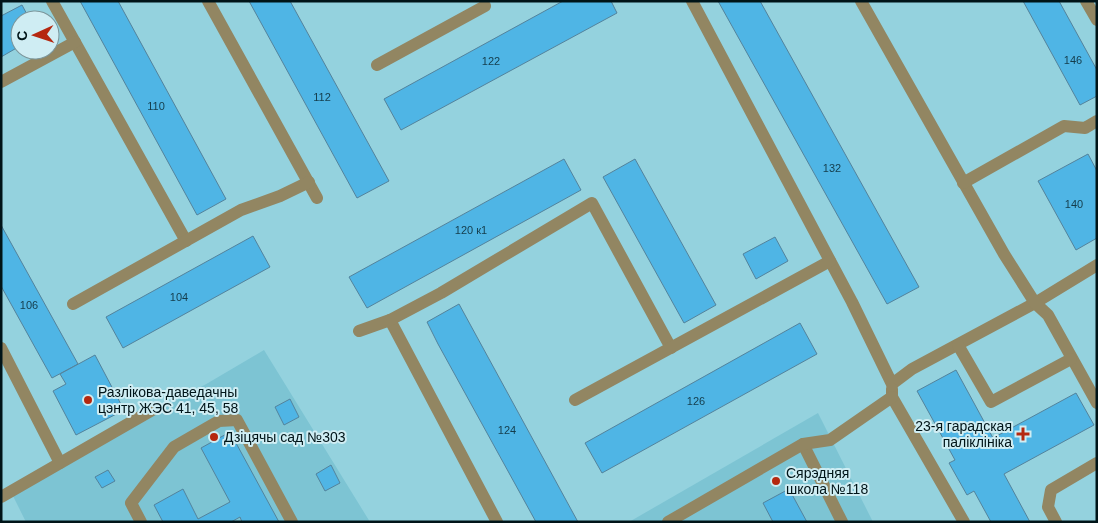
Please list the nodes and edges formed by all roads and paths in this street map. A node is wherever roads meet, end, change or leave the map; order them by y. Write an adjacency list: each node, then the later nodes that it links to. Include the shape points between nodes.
1 (52, 1): 8 (lane)
2 (208, 1): 12 (lane)
3 (692, 1): 16 (lane)
4 (861, 1): 13 (lane)
5 (1086, 1): 7 (lane)
6 (487, 3): 9 (lane)
7 (1097, 20)
8 (75, 42): 10 (lane); 15 (lane)
9 (377, 65)
10 (1, 82)
11 (1097, 121): 13 (lane, via 1085,128 1064,126)
12 (309, 182): 14 (lane); 15 (lane, via 241,210)
13 (963, 183): 18 (lane)
14 (317, 198)
15 (186, 241): 19 (lane)
16 (830, 261): 24 (lane); 26 (lane)
17 (1097, 265): 18 (lane)
18 (1035, 303): 22 (lane); 25 (lane, via 1048,315)
19 (73, 304)
20 (390, 320): 21 (lane); 24 (lane, via 592,203); 37 (lane)
21 (359, 331)
22 (958, 345): 25 (lane, via 991,402); 26 (lane, via 912,369)
23 (1, 348): 33 (lane)
24 (670, 348): 28 (lane)
25 (1072, 359): 29 (lane)
26 (892, 384): 27 (lane)
27 (892, 397): 31 (lane, via 830,440); 40 (lane)
28 (575, 400)
29 (1097, 403)
30 (154, 409): 33 (lane)
31 (804, 444): 38 (lane); 39 (lane)
32 (1097, 462): 41 (lane, via 1051,490 1048,507)
33 (60, 463): 34 (lane)
34 (1, 497)
35 (141, 522): 36 (lane, via 131,503 174,447 219,421 237,420)
36 (292, 522)
37 (497, 522)
38 (668, 522)
39 (842, 522)
40 (964, 522)
41 (1056, 522)

